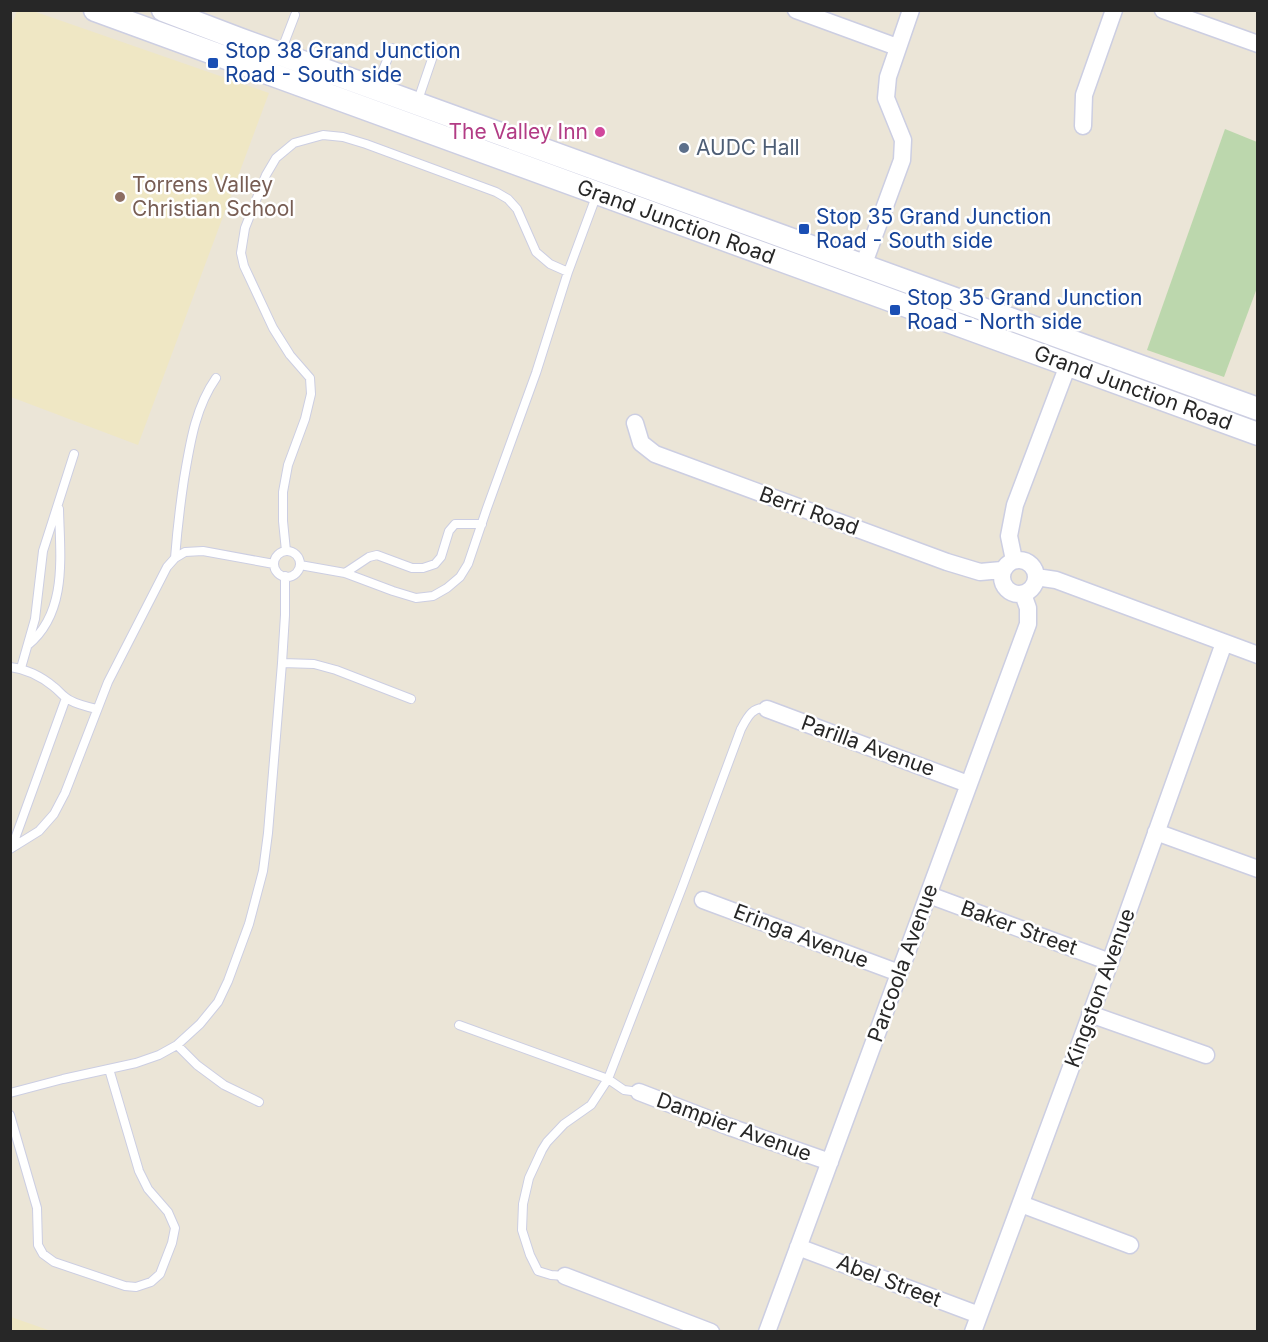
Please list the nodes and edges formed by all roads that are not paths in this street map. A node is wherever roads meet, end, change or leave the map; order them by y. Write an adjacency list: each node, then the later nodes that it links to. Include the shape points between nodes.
1 (95, 10): 14 (main road, Grand Junction Road)
2 (163, 10): 8 (main road, Grand Junction Road)
3 (796, 10): 10 (street)
4 (911, 10): 10 (street)
5 (1114, 10): 18 (street, via 1084,95)
6 (1163, 10): 9 (street)
7 (295, 15): 12 (lane)
8 (239, 39): 12 (main road, Grand Junction Road); 14 (main road, via 271,62 294,72 299,79)
9 (1257, 44)
10 (897, 47): 23 (street, via 886,98 903,140 902,160)
11 (392, 48): 15 (lane)
12 (280, 54): 15 (main road, Grand Junction Road)
13 (432, 59): 17 (lane)
14 (297, 85): 16 (main road, Grand Junction Road)
15 (375, 89): 16 (main road); 17 (main road, Grand Junction Road)
16 (351, 104): 19 (main road, Grand Junction Road)
17 (416, 104): 19 (main road); 20 (main road, Grand Junction Road)
18 (1083, 126)
19 (442, 138): 21 (main road, Grand Junction Road)
20 (606, 172): 21 (main road); 23 (main road, Grand Junction Road)
21 (597, 194): 22 (lane); 23 (main road, Grand Junction Road)
22 (568, 273): 32 (lane); 33 (lane, via 536,252 517,209 496,192 343,137 323,135 294,144 276,158 245,228 241,253 273,328 310,378 311,394 283,492)
23 (859, 276): 24 (main road, Grand Junction Road); 25 (main road, Grand Junction Road)
24 (1074, 343): 25 (main road); 27 (main road, Grand Junction Road)
25 (1068, 365): 29 (main road, Grand Junction Road); 37 (street, via 1015,504)
26 (216, 378): 34 (lane, via 206,392 191,435)
27 (1257, 409)
28 (635, 423): 37 (street, Berri Road, via 641,443 655,454 946,562 980,572)
29 (1257, 434)
30 (74, 454): 31 (lane)
31 (58, 502): 43 (lane, via 43,552); 43 (lane, via 58,591 51,616 38,637)
32 (482, 524): 38 (lane, via 455,524 435,564 412,568 377,555); 38 (lane, via 460,577 433,596 416,598)
33 (286, 551): 35 (lane, via 277,555); 36 (lane, via 294,553)
34 (175, 558): 35 (lane, via 185,552 203,551); 50 (lane)
35 (274, 564): 39 (lane, via 277,572)
36 (300, 565): 38 (lane); 39 (lane, via 296,573)
37 (1008, 565): 40 (street, via 1020,559 1026,561); 41 (street, via 1001,580 1007,590)
38 (345, 573)
39 (285, 576): 45 (lane)
40 (1036, 577): 41 (street, via 1032,588); 42 (street, via 1056,580)
41 (1023, 594): 52 (street, Parcoola Avenue, via 1028,624)
42 (1224, 643): 44 (street); 53 (street, Kingston Avenue)
43 (27, 645): 47 (lane)
44 (1257, 655)
45 (282, 663): 49 (lane, via 314,664 336,670); 62 (lane, via 268,833 250,920 218,1002)
46 (10, 667): 47 (lane)
47 (21, 668): 48 (lane)
48 (66, 698): 50 (lane); 54 (lane)
49 (411, 699)
50 (96, 709): 54 (lane, via 54,814 39,831)
51 (767, 709): 52 (street, Parilla Avenue); 65 (lane, via 754,710 741,729)
52 (968, 784): 56 (street, Parcoola Avenue)
53 (1156, 832): 55 (street); 58 (street, Kingston Avenue)
54 (11, 848)
55 (1257, 869)
56 (929, 894): 58 (street, Baker Street); 59 (street, Parcoola Avenue)
57 (703, 900): 59 (street, Eringa Avenue)
58 (1110, 962): 60 (street, Kingston Avenue)
59 (899, 973): 70 (street, Parcoola Avenue)
60 (1090, 1014): 63 (street); 71 (street, Kingston Avenue)
61 (459, 1024): 65 (lane)
62 (177, 1045): 64 (lane, via 151,1058); 68 (lane, via 224,1085)
63 (1206, 1055)
64 (109, 1069): 67 (lane); 69 (lane, via 139,1171 175,1228 160,1274 151,1282 125,1286 54,1262 43,1254 38,1245 37,1208)
65 (608, 1079): 66 (lane, via 624,1090); 74 (lane, via 591,1105 547,1142 526,1190 522,1230 533,1263 538,1271)
66 (639, 1092): 70 (street, Dampier Avenue)
67 (10, 1093)
68 (259, 1102)
69 (10, 1115)
70 (830, 1162): 73 (street, Parcoola Avenue)
71 (1021, 1204): 72 (street); 75 (street, Kingston Avenue)
72 (1130, 1245)
73 (798, 1247): 75 (street, Abel Street); 77 (street, Parcoola Avenue)
74 (565, 1276): 76 (street)
75 (979, 1315): 78 (street, Kingston Avenue)
76 (711, 1332)
77 (768, 1332)
78 (973, 1332)

